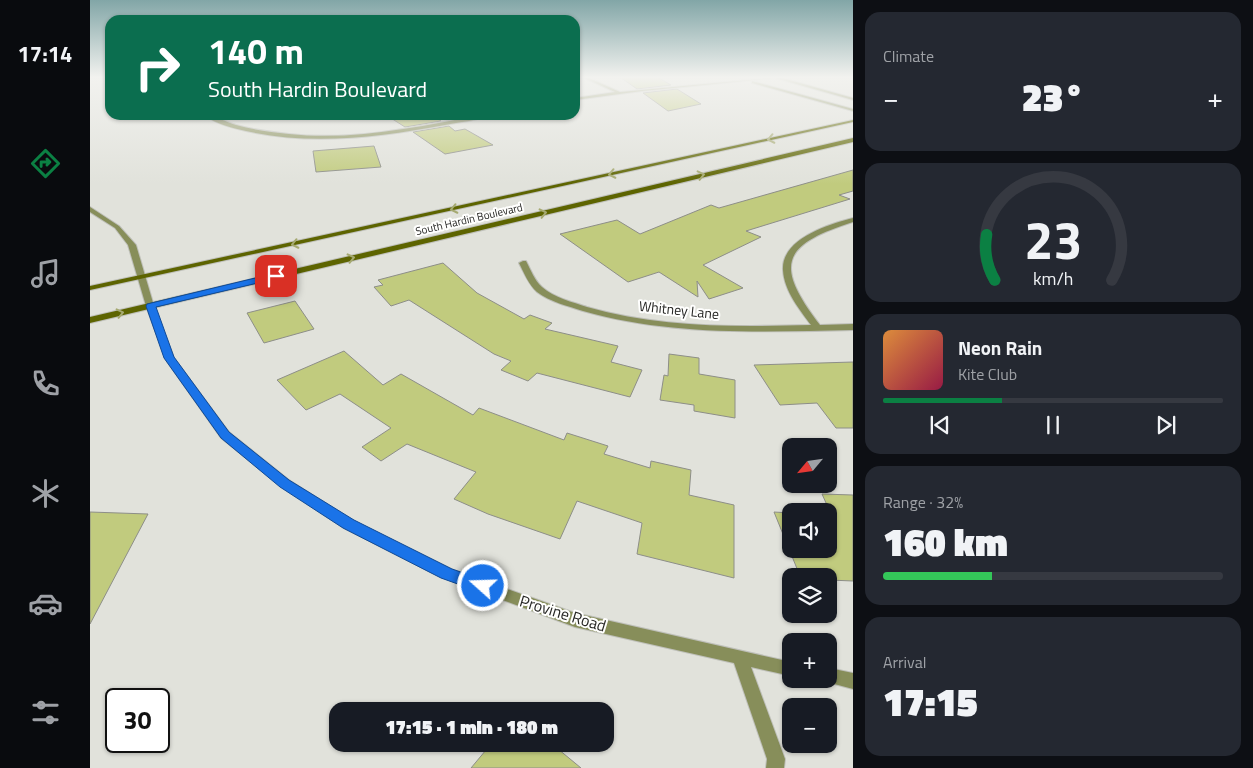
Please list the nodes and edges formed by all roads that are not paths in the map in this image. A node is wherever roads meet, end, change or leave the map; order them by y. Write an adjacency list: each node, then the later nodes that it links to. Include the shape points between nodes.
1 (217, 120): 2 (street, via 277,135 322,137 385,133)
2 (459, 120)
3 (853, 121): 8 (main road, South Hardin Boulevard, one-way to 8)
4 (853, 140): 10 (main road, South Hardin Boulevard, one-way to 4)
5 (90, 209): 8 (street, Provine Road, via 117,226 132,245)
6 (853, 220): 13 (street, via 806,239 791,252 786,263 798,300)
7 (523, 263): 13 (street, Whitney Lane, via 539,289 596,312 666,326 743,330)
8 (142, 277): 9 (main road, South Hardin Boulevard); 10 (street, Provine Road)
9 (90, 288)
10 (150, 306): 11 (main road, South Hardin Boulevard, one-way to 10); 14 (street, Provine Road, via 169,358 225,435 285,483 348,524 446,573 575,620)
11 (90, 320)
12 (853, 327): 13 (street, Whitney Lane)
13 (818, 328)
14 (740, 658): 15 (street, Provine Road); 18 (street, via 776,759)
15 (782, 666)
16 (837, 678): 17 (street)
17 (853, 681)
18 (775, 768)

